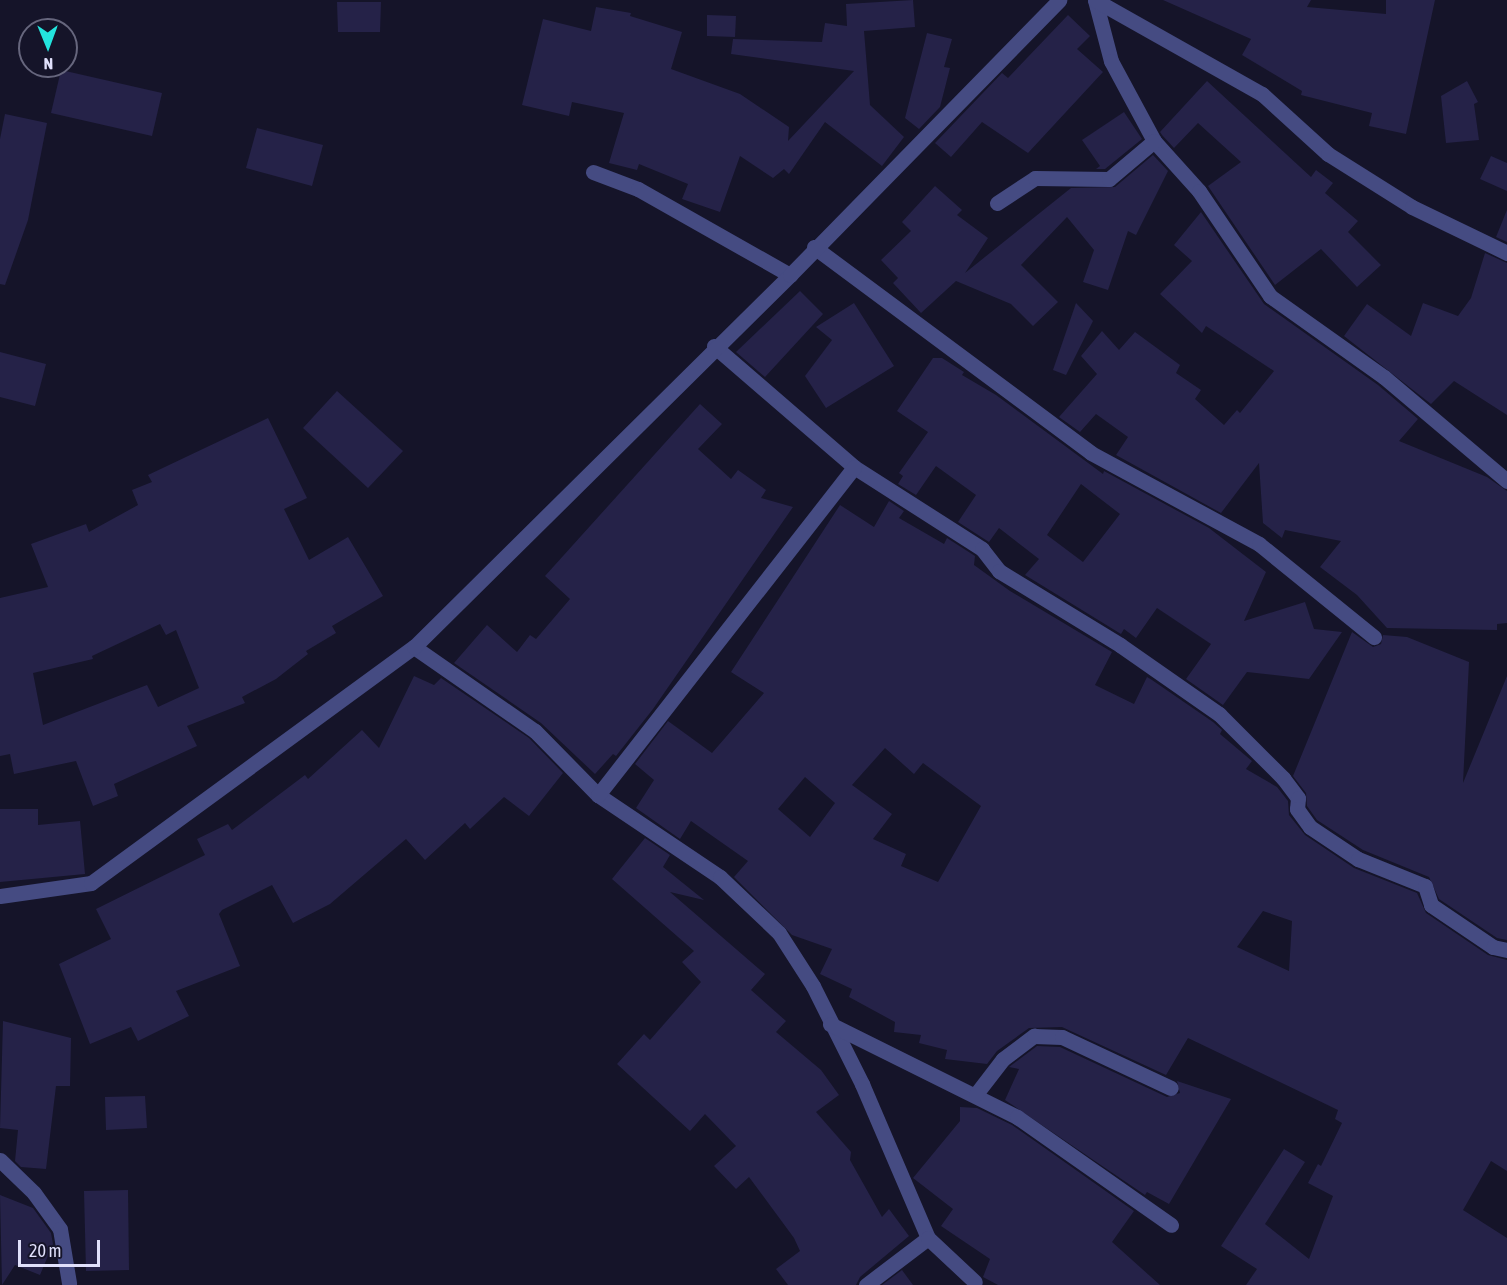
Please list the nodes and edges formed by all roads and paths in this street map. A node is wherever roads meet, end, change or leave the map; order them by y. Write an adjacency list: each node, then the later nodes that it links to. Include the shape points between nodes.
1 (1059, 0): 6 (street, via 999,65)
2 (1095, 0): 3 (street, via 1111,61); 7 (street, via 1262,94 1328,154 1412,207)
3 (1154, 141): 5 (street, via 1109,179 1035,178); 11 (street, via 1198,191 1270,296 1384,377)
4 (593, 172): 8 (street, via 638,189)
5 (997, 203)
6 (814, 247): 8 (street); 12 (street, via 1091,453 1259,544)
7 (1507, 253)
8 (790, 275): 9 (street)
9 (714, 346): 10 (street); 13 (street)
10 (854, 467): 14 (street); 16 (street, via 982,549 999,571 1120,645 1219,714 1283,777 1298,798 1297,809 1310,827 1358,859 1425,885 1431,905 1493,947)
11 (1507, 481)
12 (1374, 637)
13 (414, 647): 14 (street, via 535,731); 15 (street, via 91,883)
14 (598, 795): 17 (street, via 720,877 779,933 813,986)
15 (0, 896)
16 (1507, 950)
17 (830, 1024): 19 (street); 22 (street, via 862,1084)
18 (1172, 1088): 19 (street, via 1062,1037 1034,1036 1003,1059)
19 (976, 1094): 21 (street, via 1017,1117)
20 (0, 1160): 24 (street, via 34,1193 60,1228)
21 (1171, 1225)
22 (928, 1238): 23 (street); 25 (street)
23 (975, 1282)
24 (69, 1283)
25 (866, 1285)

